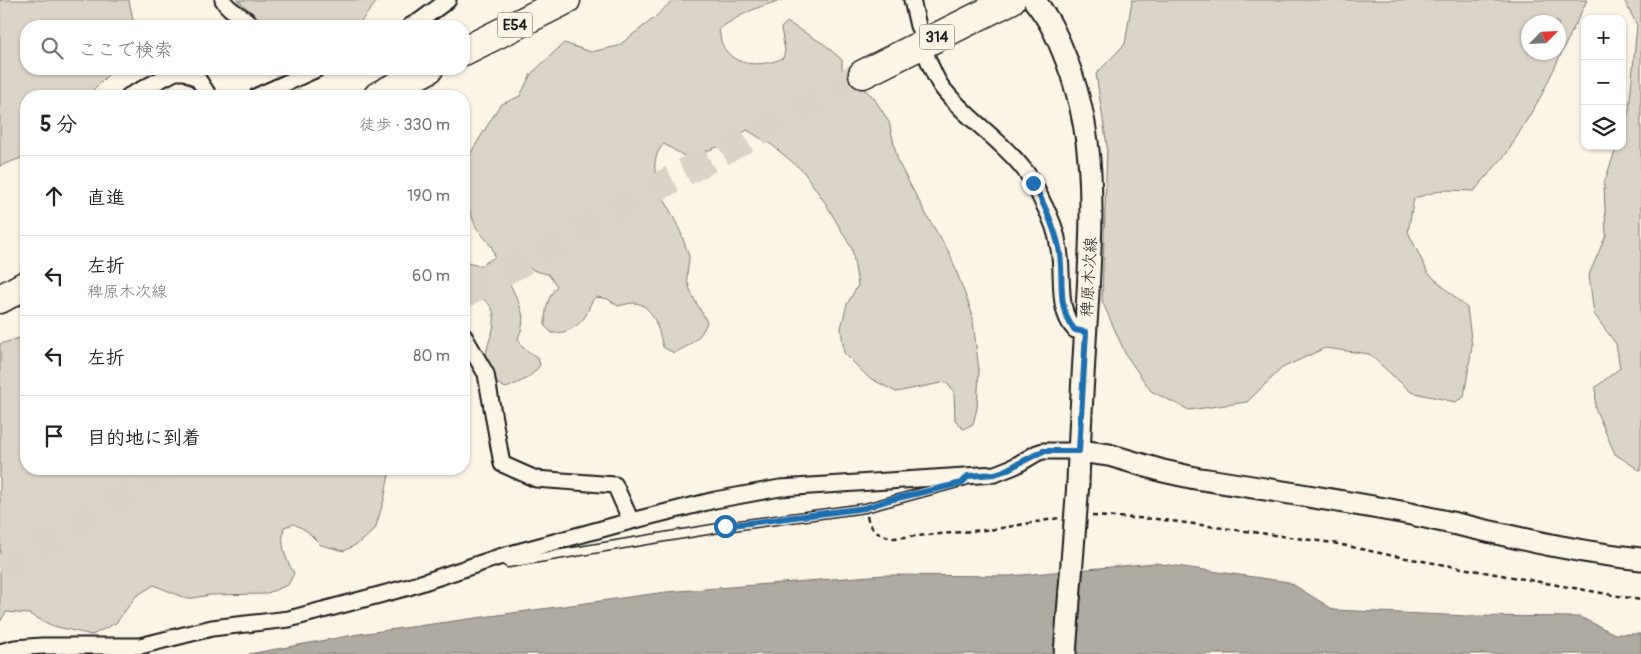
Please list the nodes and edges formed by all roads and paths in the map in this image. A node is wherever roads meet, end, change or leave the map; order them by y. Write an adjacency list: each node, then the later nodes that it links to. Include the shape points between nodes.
1 (223, 0): 7 (street, via 226,6)
2 (448, 0): 8 (street)
3 (566, 0): 10 (highway, E54)
4 (912, 0): 9 (street)
5 (1011, 0): 12 (highway, 314)
6 (1034, 0): 23 (main road, 稗原木次線, via 1052,27 1069,66 1086,130 1092,197)
7 (247, 20)
8 (422, 20)
9 (918, 26)
10 (470, 48)
11 (925, 52): 23 (street, via 941,86 1009,152 1033,183 1058,242 1067,319 1075,330)
12 (863, 74)
13 (169, 75): 17 (street)
14 (191, 75): 18 (street)
15 (304, 75): 19 (street)
16 (418, 75): 20 (highway)
17 (140, 90)
18 (205, 90)
19 (270, 90)
20 (390, 90)
21 (20, 288): 22 (highway)
22 (0, 299)
23 (1086, 332): 25 (main road, 稗原木次線)
24 (470, 346): 30 (street, via 486,374 502,464 536,479 615,485)
25 (1079, 451): 26 (street, via 1043,451 995,474); 32 (main road, via 1109,455 1195,478 1407,514 1610,556); 35 (main road, 稗原木次線, bridge)
26 (968, 476): 27 (lane, via 962,483); 30 (street, via 780,488)
27 (865, 508): 29 (path, via 872,528 881,535 894,538 996,529); 31 (lane, via 725,526 508,563)
28 (1087, 516): 33 (path, via 1157,519 1334,543)
29 (1068, 517)
30 (631, 521): 31 (street)
31 (499, 557): 34 (street, via 410,587 289,619 212,628 140,646 42,646)
32 (1641, 559)
33 (1641, 600)
34 (0, 652)
35 (1065, 654)

